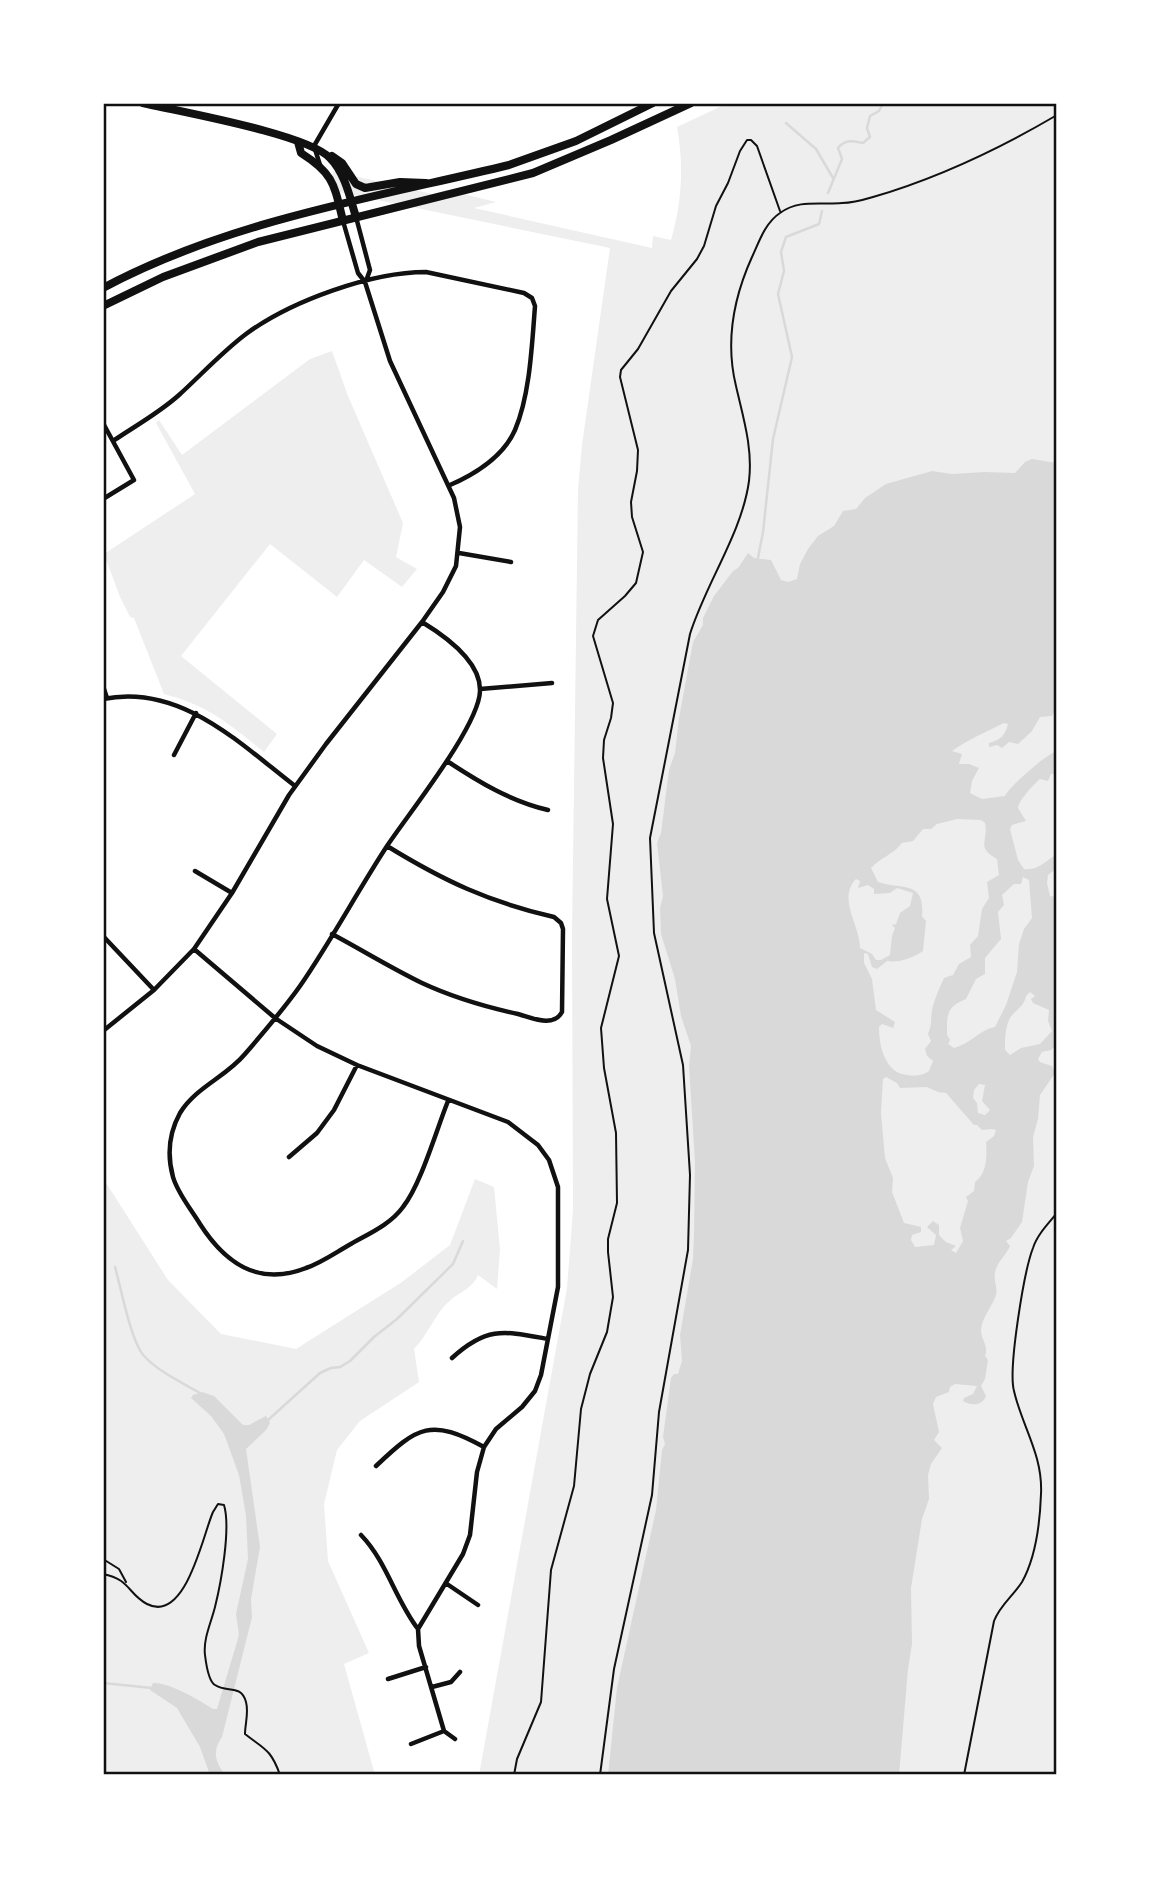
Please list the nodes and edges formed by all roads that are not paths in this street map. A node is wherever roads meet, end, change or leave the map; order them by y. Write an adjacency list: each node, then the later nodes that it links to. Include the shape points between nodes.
1 (143, 103): 5 (main road)
2 (339, 103): 6 (street)
3 (653, 103): 9 (main road, via 542,154)
4 (691, 103): 12 (main road, via 533,173)
5 (298, 142): 6 (main road); 8 (main road, via 301,153)
6 (314, 146): 7 (main road); 8 (street)
7 (324, 152): 9 (main road, via 342,163 356,184 365,188 400,182); 10 (main road, via 339,170)
8 (320, 165): 11 (main road, via 336,188)
9 (433, 184): 10 (main road)
10 (351, 203): 11 (main road); 12 (main road)
11 (340, 206): 13 (main road); 15 (main road, via 219,239)
12 (356, 217): 13 (main road); 14 (street, via 370,270)
13 (343, 221): 14 (street, via 358,273); 16 (main road, via 234,250)
14 (365, 282): 18 (street, via 292,307 247,332 177,397); 19 (street, via 390,361); 19 (street, via 426,272 524,293 534,301 531,352 515,430 474,474)
15 (103, 288)
16 (103, 306)
17 (103, 423): 18 (street)
18 (113, 441): 20 (street, via 134,480)
19 (450, 485): 21 (street, via 460,527)
20 (103, 499)
21 (459, 553): 22 (street); 23 (street, via 450,580)
22 (511, 562)
23 (422, 622): 26 (street, via 472,665); 31 (street)
24 (552, 683): 26 (street)
25 (103, 686): 27 (street)
26 (480, 690): 30 (street, via 474,716)
27 (105, 699): 28 (street, via 153,698)
28 (196, 713): 29 (street); 31 (street)
29 (174, 755)
30 (447, 761): 32 (street, via 512,799); 33 (street)
31 (295, 786): 35 (street)
32 (548, 810)
33 (387, 846): 36 (street); 36 (street, via 458,887 558,920 563,929 559,1017 549,1022 450,994)
34 (195, 870): 35 (street)
35 (232, 893): 38 (street)
36 (332, 934): 40 (street)
37 (103, 936): 39 (street)
38 (194, 948): 39 (street); 40 (street)
39 (154, 990): 41 (street)
40 (275, 1018): 42 (street); 43 (street, via 241,1058 187,1103 171,1141 177,1188 218,1250 245,1268 269,1274 302,1270 394,1217 413,1192)
41 (103, 1031)
42 (357, 1065): 43 (street); 44 (street, via 317,1133)
43 (447, 1101): 45 (street, via 508,1122 538,1145 549,1160 558,1187 558,1287)
44 (289, 1157)
45 (548, 1339): 46 (street, via 498,1332 468,1344); 47 (street, via 535,1391)
46 (452, 1358)
47 (484, 1447): 48 (street, via 455,1432 424,1432 407,1439); 50 (street, via 470,1535)
48 (376, 1466)
49 (361, 1535): 52 (street, via 377,1552)
50 (447, 1584): 51 (street); 52 (street)
51 (478, 1605)
52 (418, 1629): 53 (street)
53 (426, 1667): 55 (street); 56 (street)
54 (460, 1672): 56 (street, via 452,1682)
55 (388, 1679)
56 (432, 1687): 57 (street)
57 (444, 1731): 58 (street); 59 (street)
58 (455, 1739)
59 (411, 1744)

